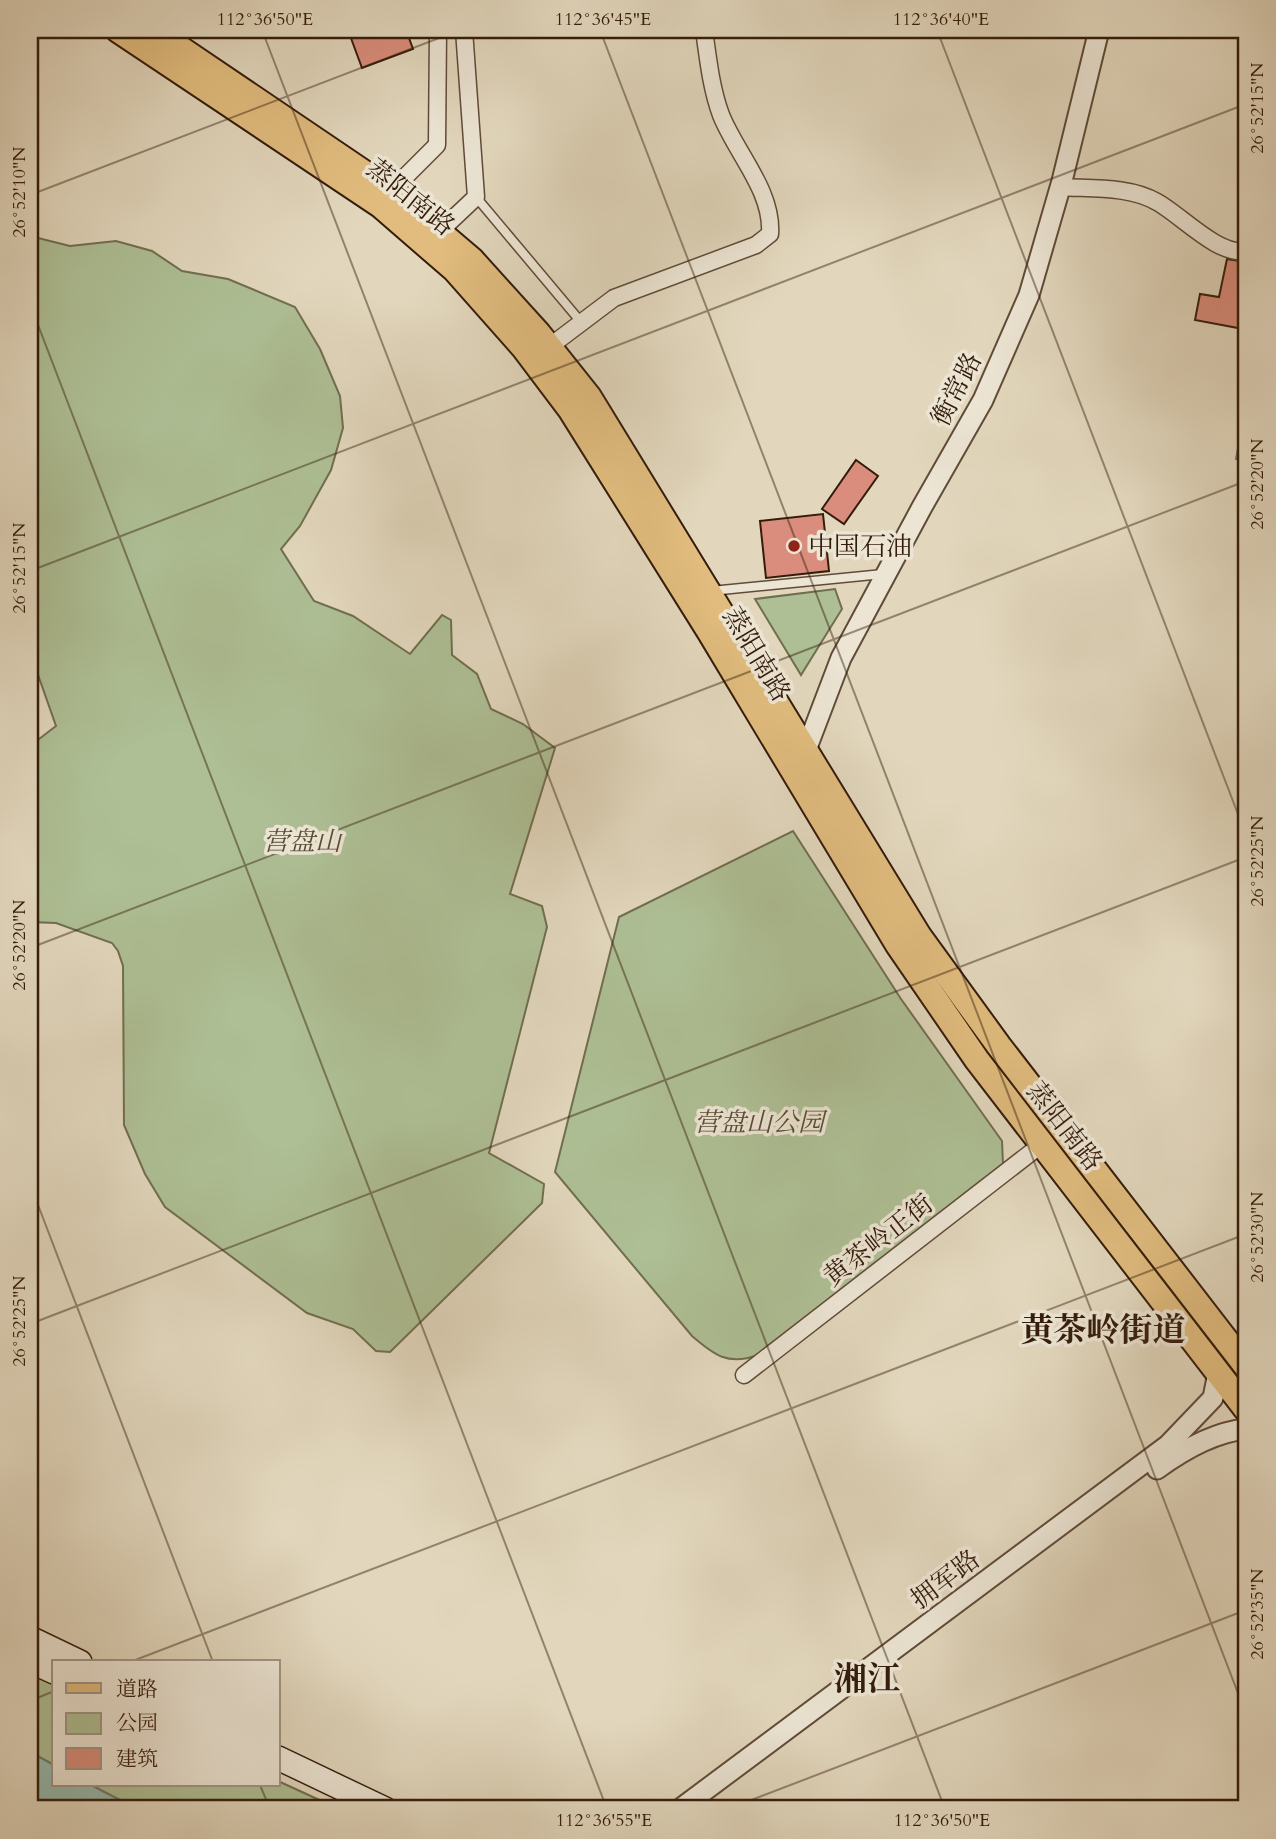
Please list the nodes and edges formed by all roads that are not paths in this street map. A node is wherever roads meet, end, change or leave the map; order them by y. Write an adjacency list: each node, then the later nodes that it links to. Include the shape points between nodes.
1 (118, 30): 17 (main road, 蒸阳南路, via 380,205 455,270 524,348 585,432 898,945)
2 (153, 30): 8 (main road, 蒸阳南路)
3 (438, 30): 8 (street, via 438,145)
4 (464, 30): 9 (street)
5 (704, 30): 12 (street, via 721,114 764,199 770,234 745,249 614,298)
6 (1099, 30): 7 (street, 衡常路)
7 (1060, 187): 11 (street, via 1126,191 1146,197 1211,240); 14 (street, 衡常路, via 1029,295 983,400)
8 (391, 191): 10 (main road, 蒸阳南路)
9 (476, 197): 10 (street); 12 (lane)
10 (439, 232): 13 (main road, 蒸阳南路, via 472,260)
11 (1246, 251)
12 (581, 322): 13 (street)
13 (549, 347): 15 (main road, 蒸阳南路, via 589,397)
14 (886, 574): 15 (lane); 16 (street, 衡常路, via 841,658)
15 (709, 591): 16 (main road, 蒸阳南路)
16 (806, 750): 18 (main road, 蒸阳南路, via 919,936)
17 (1042, 1144): 19 (main road, 蒸阳南路); 20 (street, 黄茶岭正街)
18 (1246, 1366)
19 (1219, 1373): 21 (main road, 蒸阳南路); 31 (street, 拥军路, via 1213,1398 1168,1445)
20 (744, 1375)
21 (1246, 1409)
22 (1246, 1429): 32 (street, 拥军路, via 1225,1432 1174,1457)
23 (30, 1638): 24 (main road)
24 (76, 1660)
25 (30, 1661): 26 (main road)
26 (52, 1671)
27 (280, 1759): 30 (main road)
28 (280, 1776): 29 (main road)
29 (354, 1809)
30 (385, 1809)
31 (680, 1809)
32 (698, 1809)

